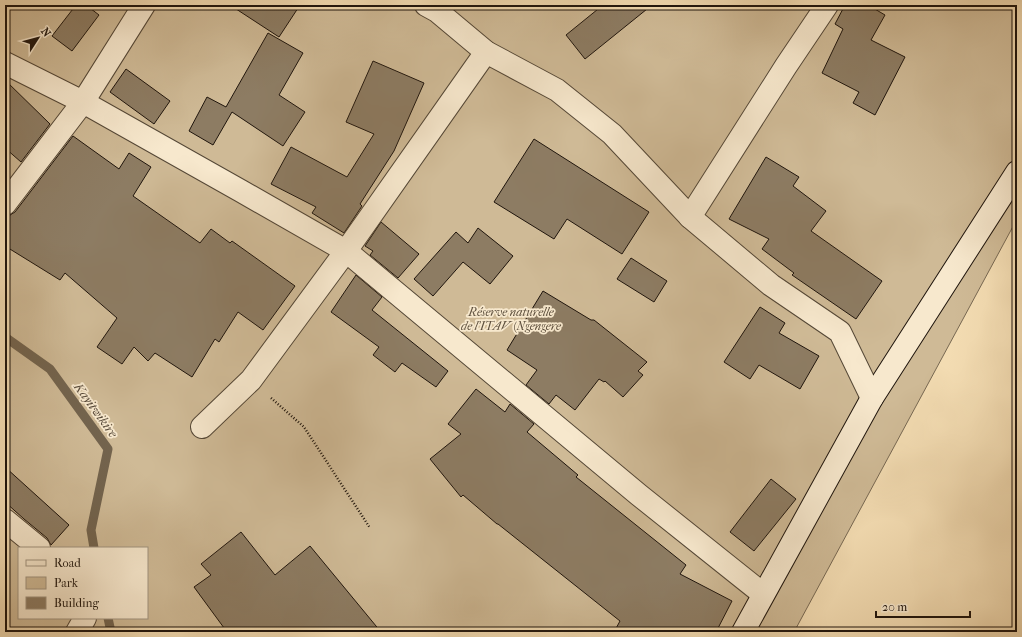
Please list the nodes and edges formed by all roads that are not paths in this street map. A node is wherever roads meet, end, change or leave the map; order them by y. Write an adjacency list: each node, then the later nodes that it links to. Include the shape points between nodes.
1 (144, 5): 6 (street)
2 (827, 5): 9 (street)
3 (435, 7): 4 (street)
4 (486, 52): 9 (street, via 557,90 612,134); 10 (street)
5 (5, 63): 6 (street)
6 (83, 102): 8 (street); 10 (street)
7 (1017, 172): 11 (street)
8 (5, 204)
9 (690, 217): 11 (street, via 771,285 840,332)
10 (346, 251): 12 (street, via 252,380); 15 (street, via 633,490)
11 (872, 398): 15 (street)
12 (202, 427)
13 (5, 520): 14 (street)
14 (38, 547)
15 (763, 594): 18 (street)
16 (84, 619): 17 (street)
17 (77, 632)
18 (743, 632)

